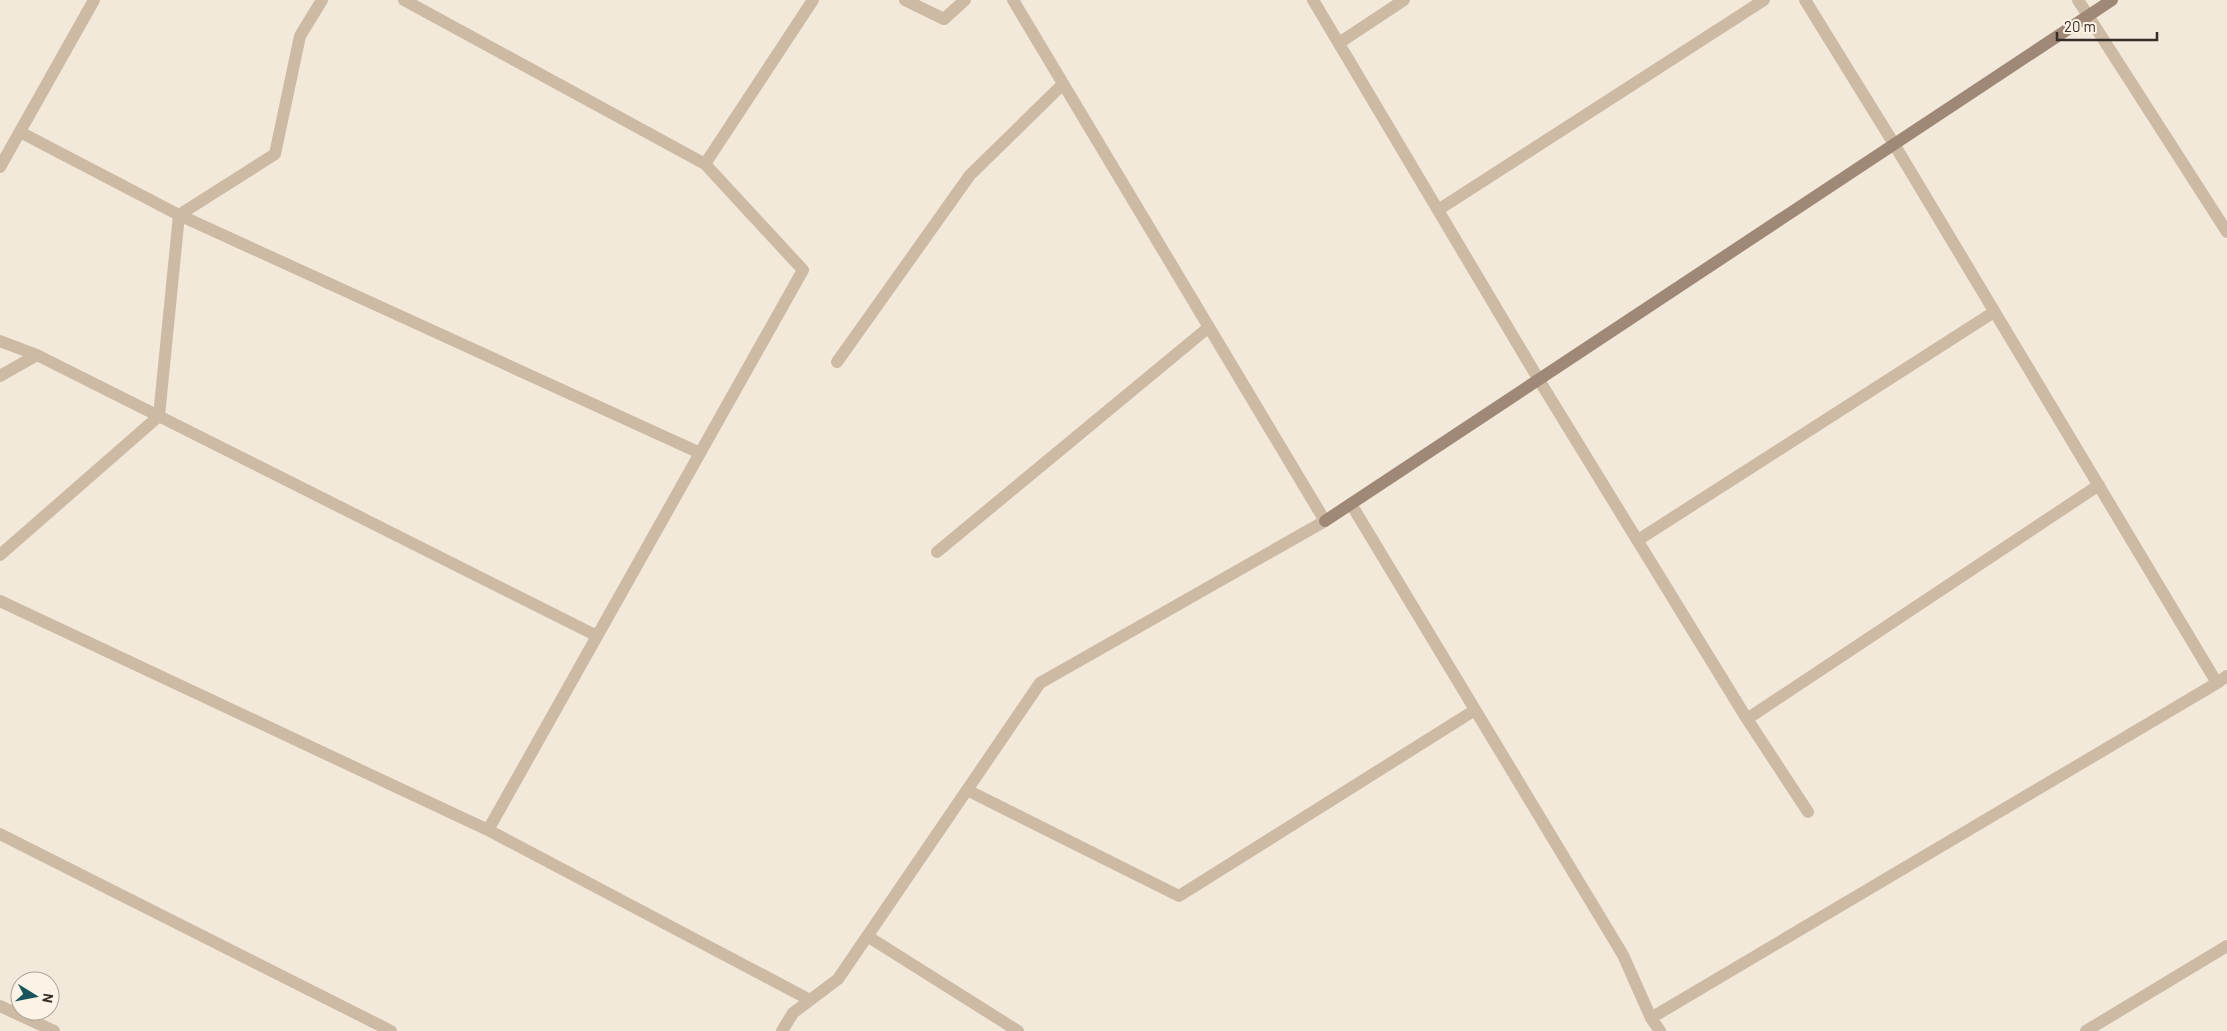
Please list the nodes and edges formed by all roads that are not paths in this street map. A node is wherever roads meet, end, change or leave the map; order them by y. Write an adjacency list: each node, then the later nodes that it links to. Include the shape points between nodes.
1 (94, 0): 17 (street)
2 (322, 0): 22 (street, via 300,36 275,154)
3 (404, 0): 19 (street)
4 (813, 0): 19 (street)
5 (904, 0): 6 (street, via 944,19)
6 (965, 0)
7 (1013, 0): 16 (street)
8 (1313, 0): 15 (street)
9 (1404, 0): 15 (street)
10 (1764, 0): 21 (street)
11 (1805, 0): 18 (street)
12 (2078, 0): 14 (street)
13 (2112, 0): 14 (street)
14 (2087, 15): 18 (street); 23 (street)
15 (1339, 43): 21 (street)
16 (1063, 84): 25 (street); 28 (street, via 970,175)
17 (20, 132): 20 (street); 22 (street)
18 (1894, 144): 24 (street); 30 (street)
19 (705, 164): 32 (street, via 804,270)
20 (0, 167)
21 (1438, 210): 30 (street)
22 (178, 215): 31 (street); 32 (street)
23 (2227, 232)
24 (1994, 312): 33 (street); 36 (street)
25 (1209, 327): 35 (street); 37 (street)
26 (0, 341): 27 (street)
27 (37, 355): 29 (street); 31 (street)
28 (837, 362)
29 (0, 376)
30 (1538, 380): 34 (street); 36 (street)
31 (159, 416): 38 (street); 40 (street)
32 (700, 453): 40 (street)
33 (2099, 485): 41 (street); 43 (street)
34 (1351, 504): 35 (street); 42 (street)
35 (1325, 521): 44 (street, via 1040,683)
36 (1638, 540): 43 (street)
37 (936, 552)
38 (0, 555)
39 (0, 601): 46 (street)
40 (597, 636): 46 (street)
41 (2222, 679): 52 (street)
42 (1475, 710): 44 (street, via 1179,896); 52 (street, via 1623,955)
43 (1746, 719): 45 (street)
44 (967, 790): 48 (street)
45 (1808, 812)
46 (488, 830): 50 (street)
47 (0, 834): 54 (street)
48 (867, 936): 50 (street, via 838,979); 56 (street)
49 (2227, 946): 59 (street)
50 (810, 1000): 55 (street, via 793,1013)
51 (0, 1006): 53 (street)
52 (1651, 1018): 57 (street); 58 (street)
53 (54, 1031)
54 (391, 1031)
55 (782, 1031)
56 (1018, 1031)
57 (1645, 1031)
58 (1660, 1031)
59 (2086, 1031)

